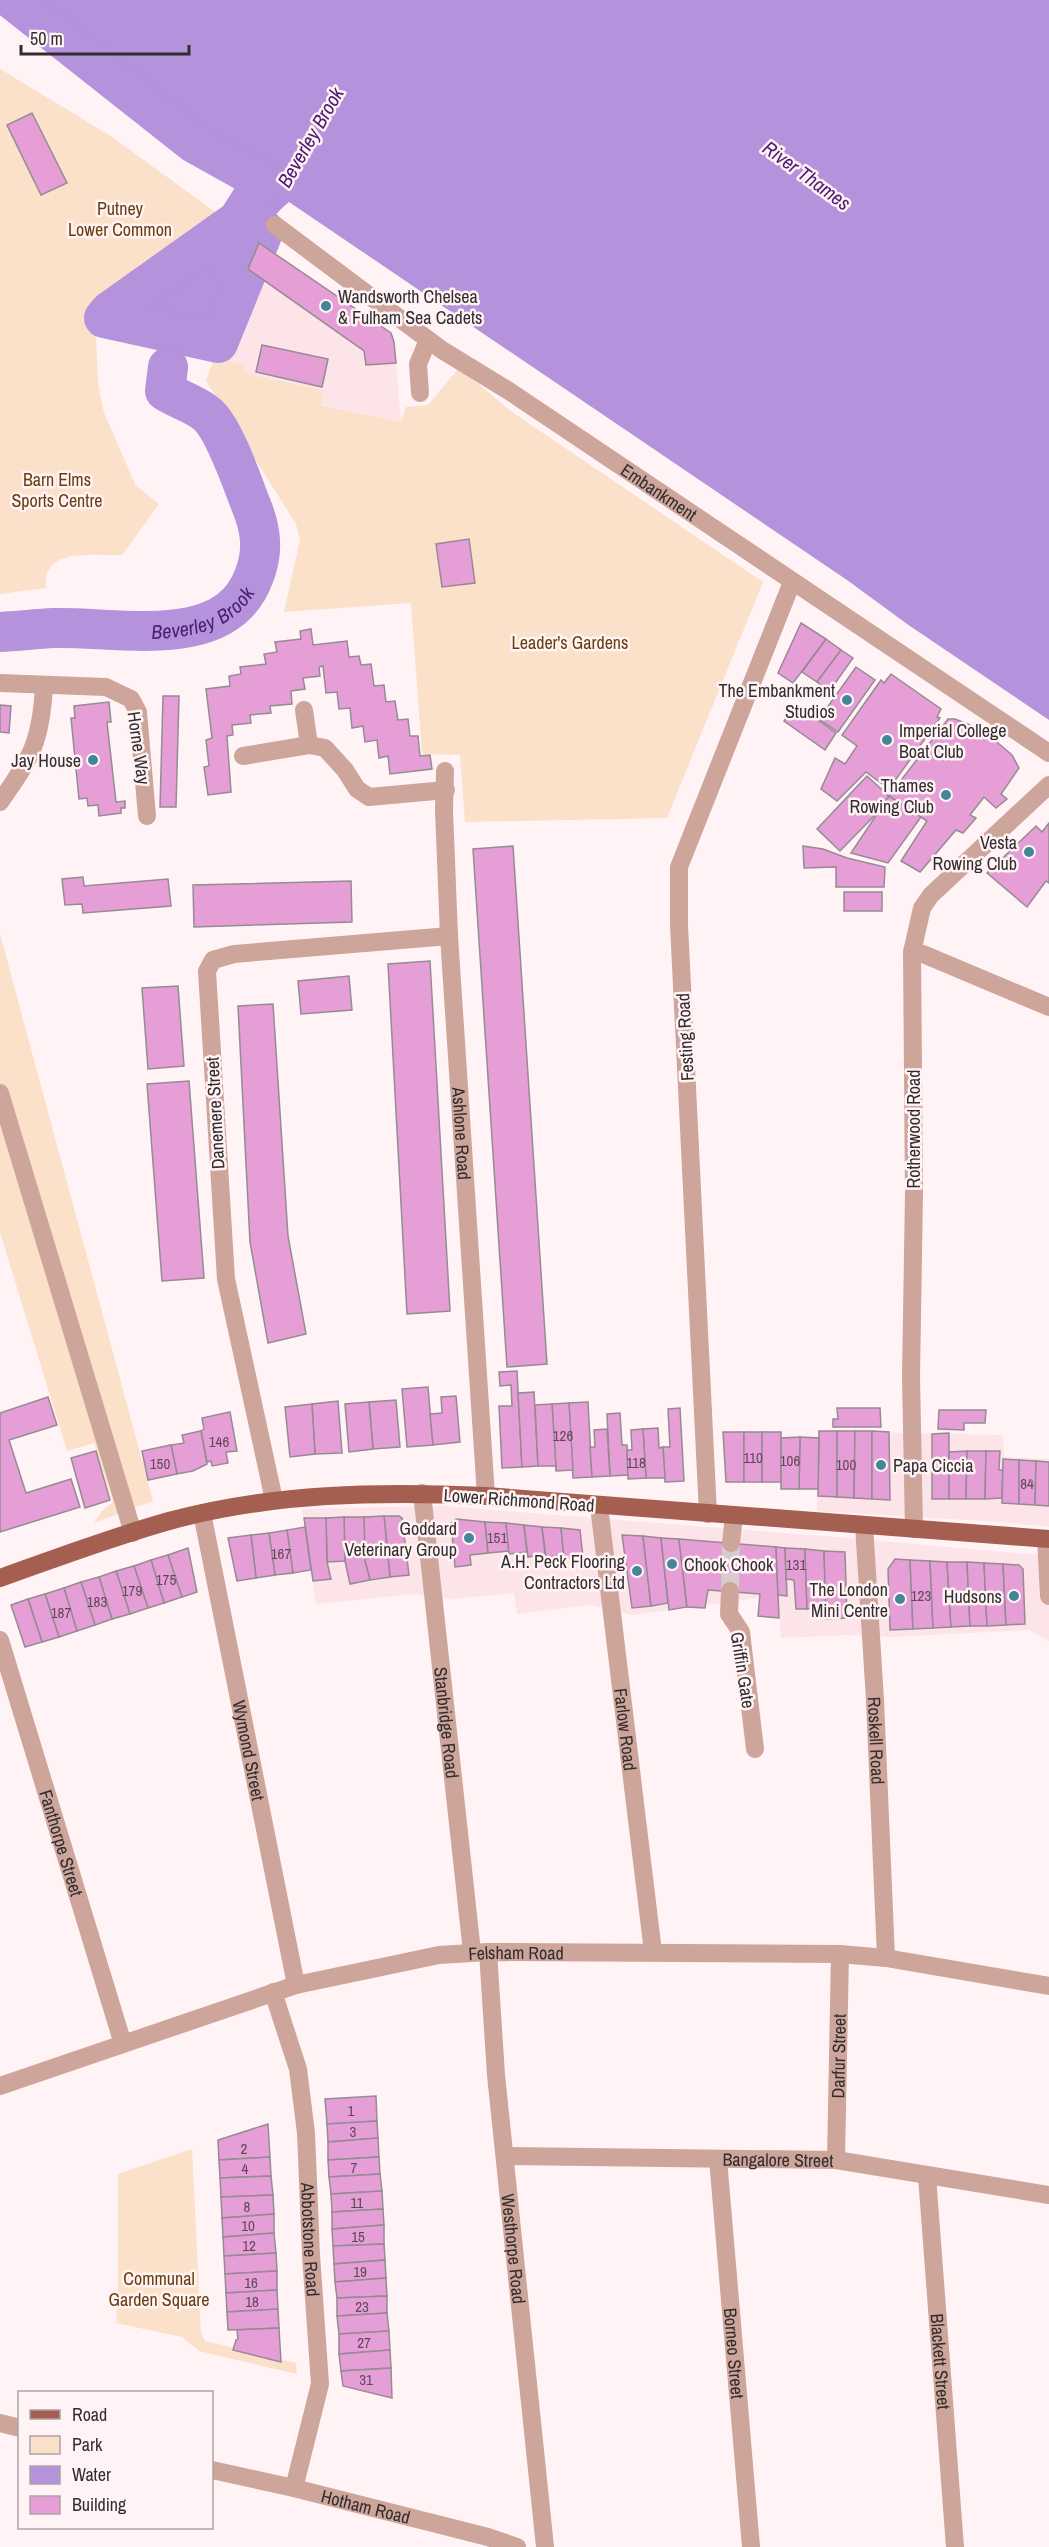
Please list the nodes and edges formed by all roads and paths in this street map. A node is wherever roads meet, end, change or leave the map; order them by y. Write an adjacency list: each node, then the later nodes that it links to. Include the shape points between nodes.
1 (275, 225): 2 (street, Embankment)
2 (428, 340): 3 (street, via 418,364); 4 (street, Embankment)
3 (420, 393)
4 (792, 582): 9 (street, Embankment); 23 (street, Festing Road, via 679,867)
5 (0, 683): 6 (street, Horne Way)
6 (44, 686): 12 (street, via 36,743); 13 (street, Horne Way, via 106,687 131,699 138,712)
7 (304, 710): 8 (street)
8 (309, 745): 10 (street); 14 (street, Ashlone Road, via 325,748 357,789 369,796 445,780)
9 (1049, 753)
10 (243, 756)
11 (1049, 785): 15 (street, Rotherwood Road, via 931,895 922,908)
12 (0, 802)
13 (147, 816)
14 (449, 936): 19 (street, Ashlone Road); 20 (street, Danemere Street, via 234,954 213,960 207,971 226,1280)
15 (912, 952): 16 (street); 26 (street, Rotherwood Road)
16 (1049, 1007)
17 (0, 1093): 27 (street)
18 (422, 1493): 19 (main road, Lower Richmond Road); 20 (main road, Lower Richmond Road); 35 (street, Stanbridge Road)
19 (486, 1496): 21 (main road, Lower Richmond Road)
20 (274, 1500): 22 (main road, Lower Richmond Road)
21 (599, 1506): 23 (main road, Lower Richmond Road); 36 (street, Farlow Road)
22 (202, 1513): 27 (main road, Lower Richmond Road); 39 (street, Wymond Street)
23 (708, 1514): 24 (main road, Lower Richmond Road)
24 (734, 1516): 25 (main road, Lower Richmond Road); 29 (street)
25 (864, 1525): 26 (main road, Lower Richmond Road); 38 (street, Roskell Road)
26 (914, 1529): 28 (main road, Lower Richmond Road)
27 (133, 1533): 30 (main road, Lower Richmond Road)
28 (1048, 1539): 32 (street)
29 (731, 1544)
30 (0, 1578)
31 (730, 1592): 34 (street, Griffin Gate, via 729,1614 741,1632)
32 (1049, 1596)
33 (0, 1640): 42 (street, Fanthorpe Street)
34 (755, 1749)
35 (480, 1952): 36 (street, Felsham Road); 39 (street, Felsham Road, via 381,1965); 44 (street, Westhorpe Road)
36 (653, 1952): 37 (street, Felsham Road)
37 (840, 1954): 38 (street, Felsham Road); 46 (street, Darfur Street)
38 (886, 1958): 40 (street, Felsham Road)
39 (296, 1985): 41 (street, Felsham Road)
40 (1049, 1986)
41 (273, 1992): 42 (street, Felsham Road); 52 (street, Abbotstone Road, via 298,2069 306,2133 320,2384)
42 (123, 2044): 43 (street, Felsham Road)
43 (0, 2086)
44 (505, 2156): 45 (street, Bangalore Street); 54 (street, Westhorpe Road)
45 (718, 2160): 46 (street, Bangalore Street); 55 (street, Borneo Street)
46 (836, 2160): 47 (street, Bangalore Street)
47 (927, 2176): 48 (street, Bangalore Street); 56 (street, Blackett Street)
48 (1049, 2194)
49 (0, 2423): 50 (street)
50 (18, 2428)
51 (213, 2470): 52 (street, Hotham Road)
52 (294, 2488): 53 (street, Hotham Road)
53 (517, 2547)
54 (545, 2547)
55 (751, 2547)
56 (955, 2547)

